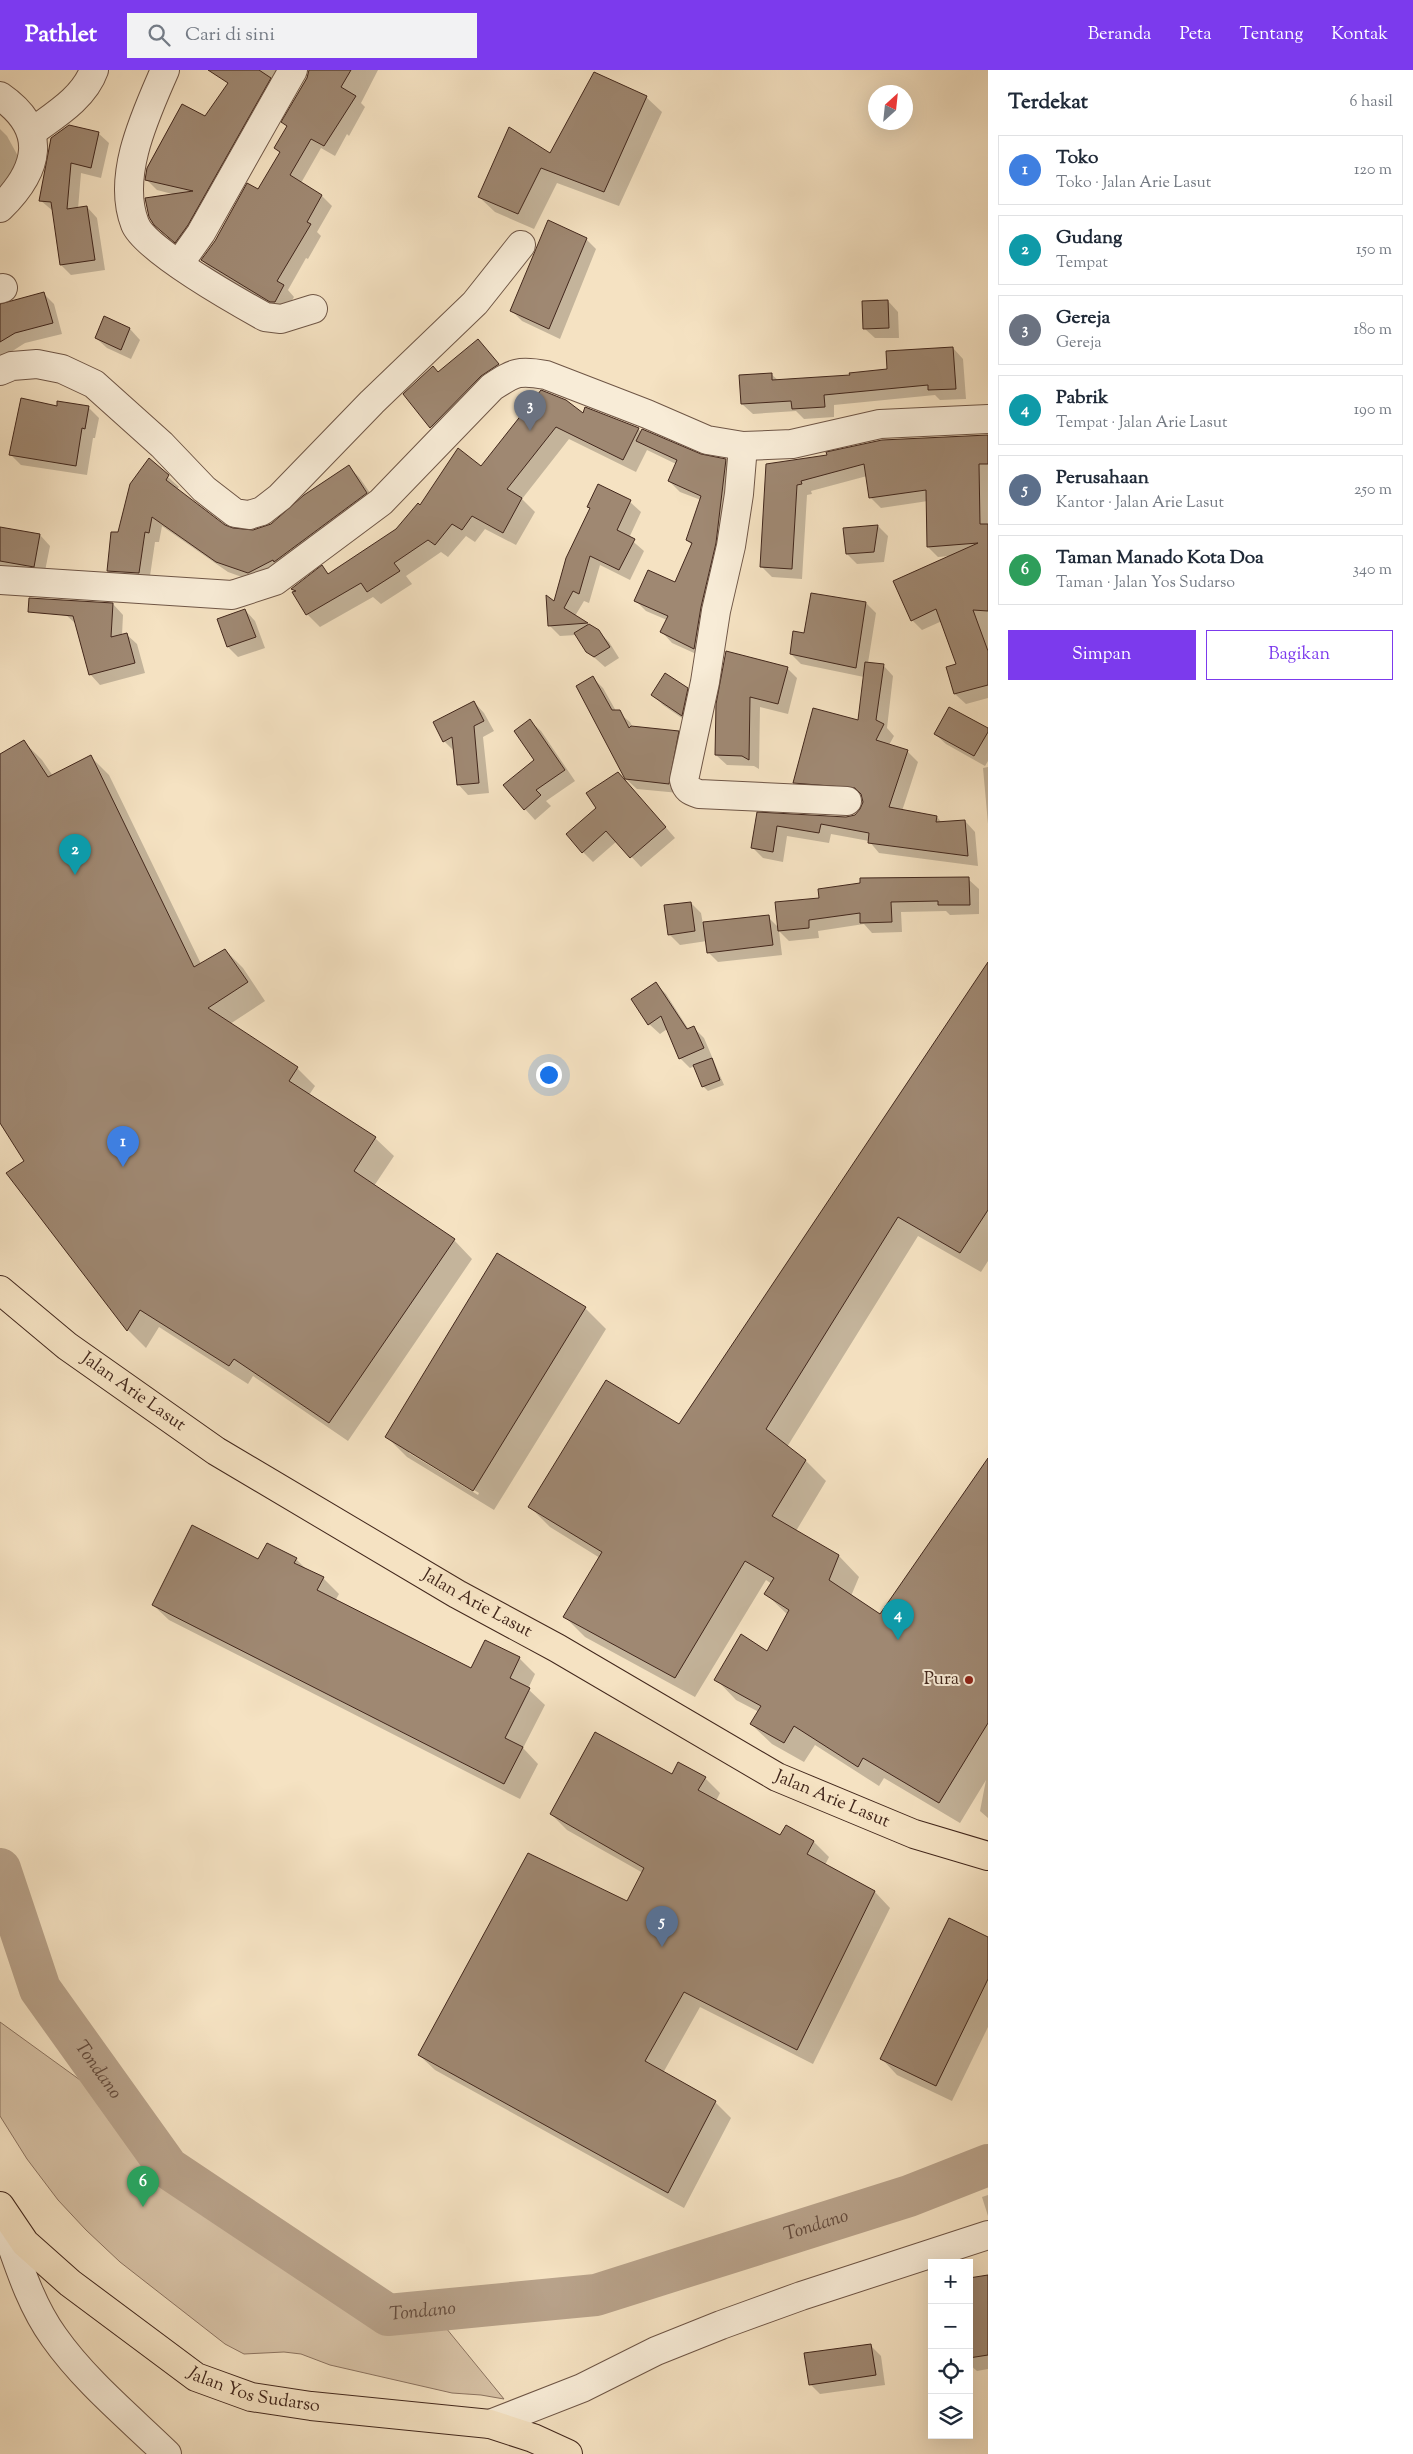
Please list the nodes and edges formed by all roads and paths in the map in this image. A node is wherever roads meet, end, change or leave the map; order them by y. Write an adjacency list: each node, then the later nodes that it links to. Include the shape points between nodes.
1 (94, 70): 5 (street, via 90,81 70,104)
2 (165, 70): 8 (street, via 130,167 129,192 135,225 150,243)
3 (293, 70): 8 (street, via 201,233)
4 (0, 96): 5 (street, via 16,106)
5 (32, 132): 6 (street, via 32,163 18,189)
6 (0, 208)
7 (521, 245): 10 (street, via 475,303 280,497 262,511 249,515 235,513 204,488 94,384 69,372 37,364 12,366)
8 (179, 264): 9 (street, via 265,316 281,319)
9 (313, 308)
10 (0, 371)
11 (988, 419): 12 (street, via 880,424 792,444)
12 (743, 446): 13 (street, via 707,440 554,378 530,372 513,373 492,387 381,502 275,581 232,595); 14 (street, via 731,546 716,611 686,771 686,786 699,794)
13 (0, 580)
14 (847, 801)
15 (0, 1290): 16 (main road, Jalan Arie Lasut, via 67,1346 216,1451 776,1777 914,1834)
16 (988, 1856)
17 (0, 2206): 20 (main road, Jalan Yos Sudarso, via 25,2243 70,2284 196,2377 260,2398)
18 (0, 2214): 21 (street, via 31,2296 54,2337 90,2380)
19 (988, 2235): 20 (street, via 721,2325 656,2351 582,2388)
20 (490, 2424): 22 (main road, Jalan Yos Sudarso)
21 (167, 2454)
22 (568, 2454)

